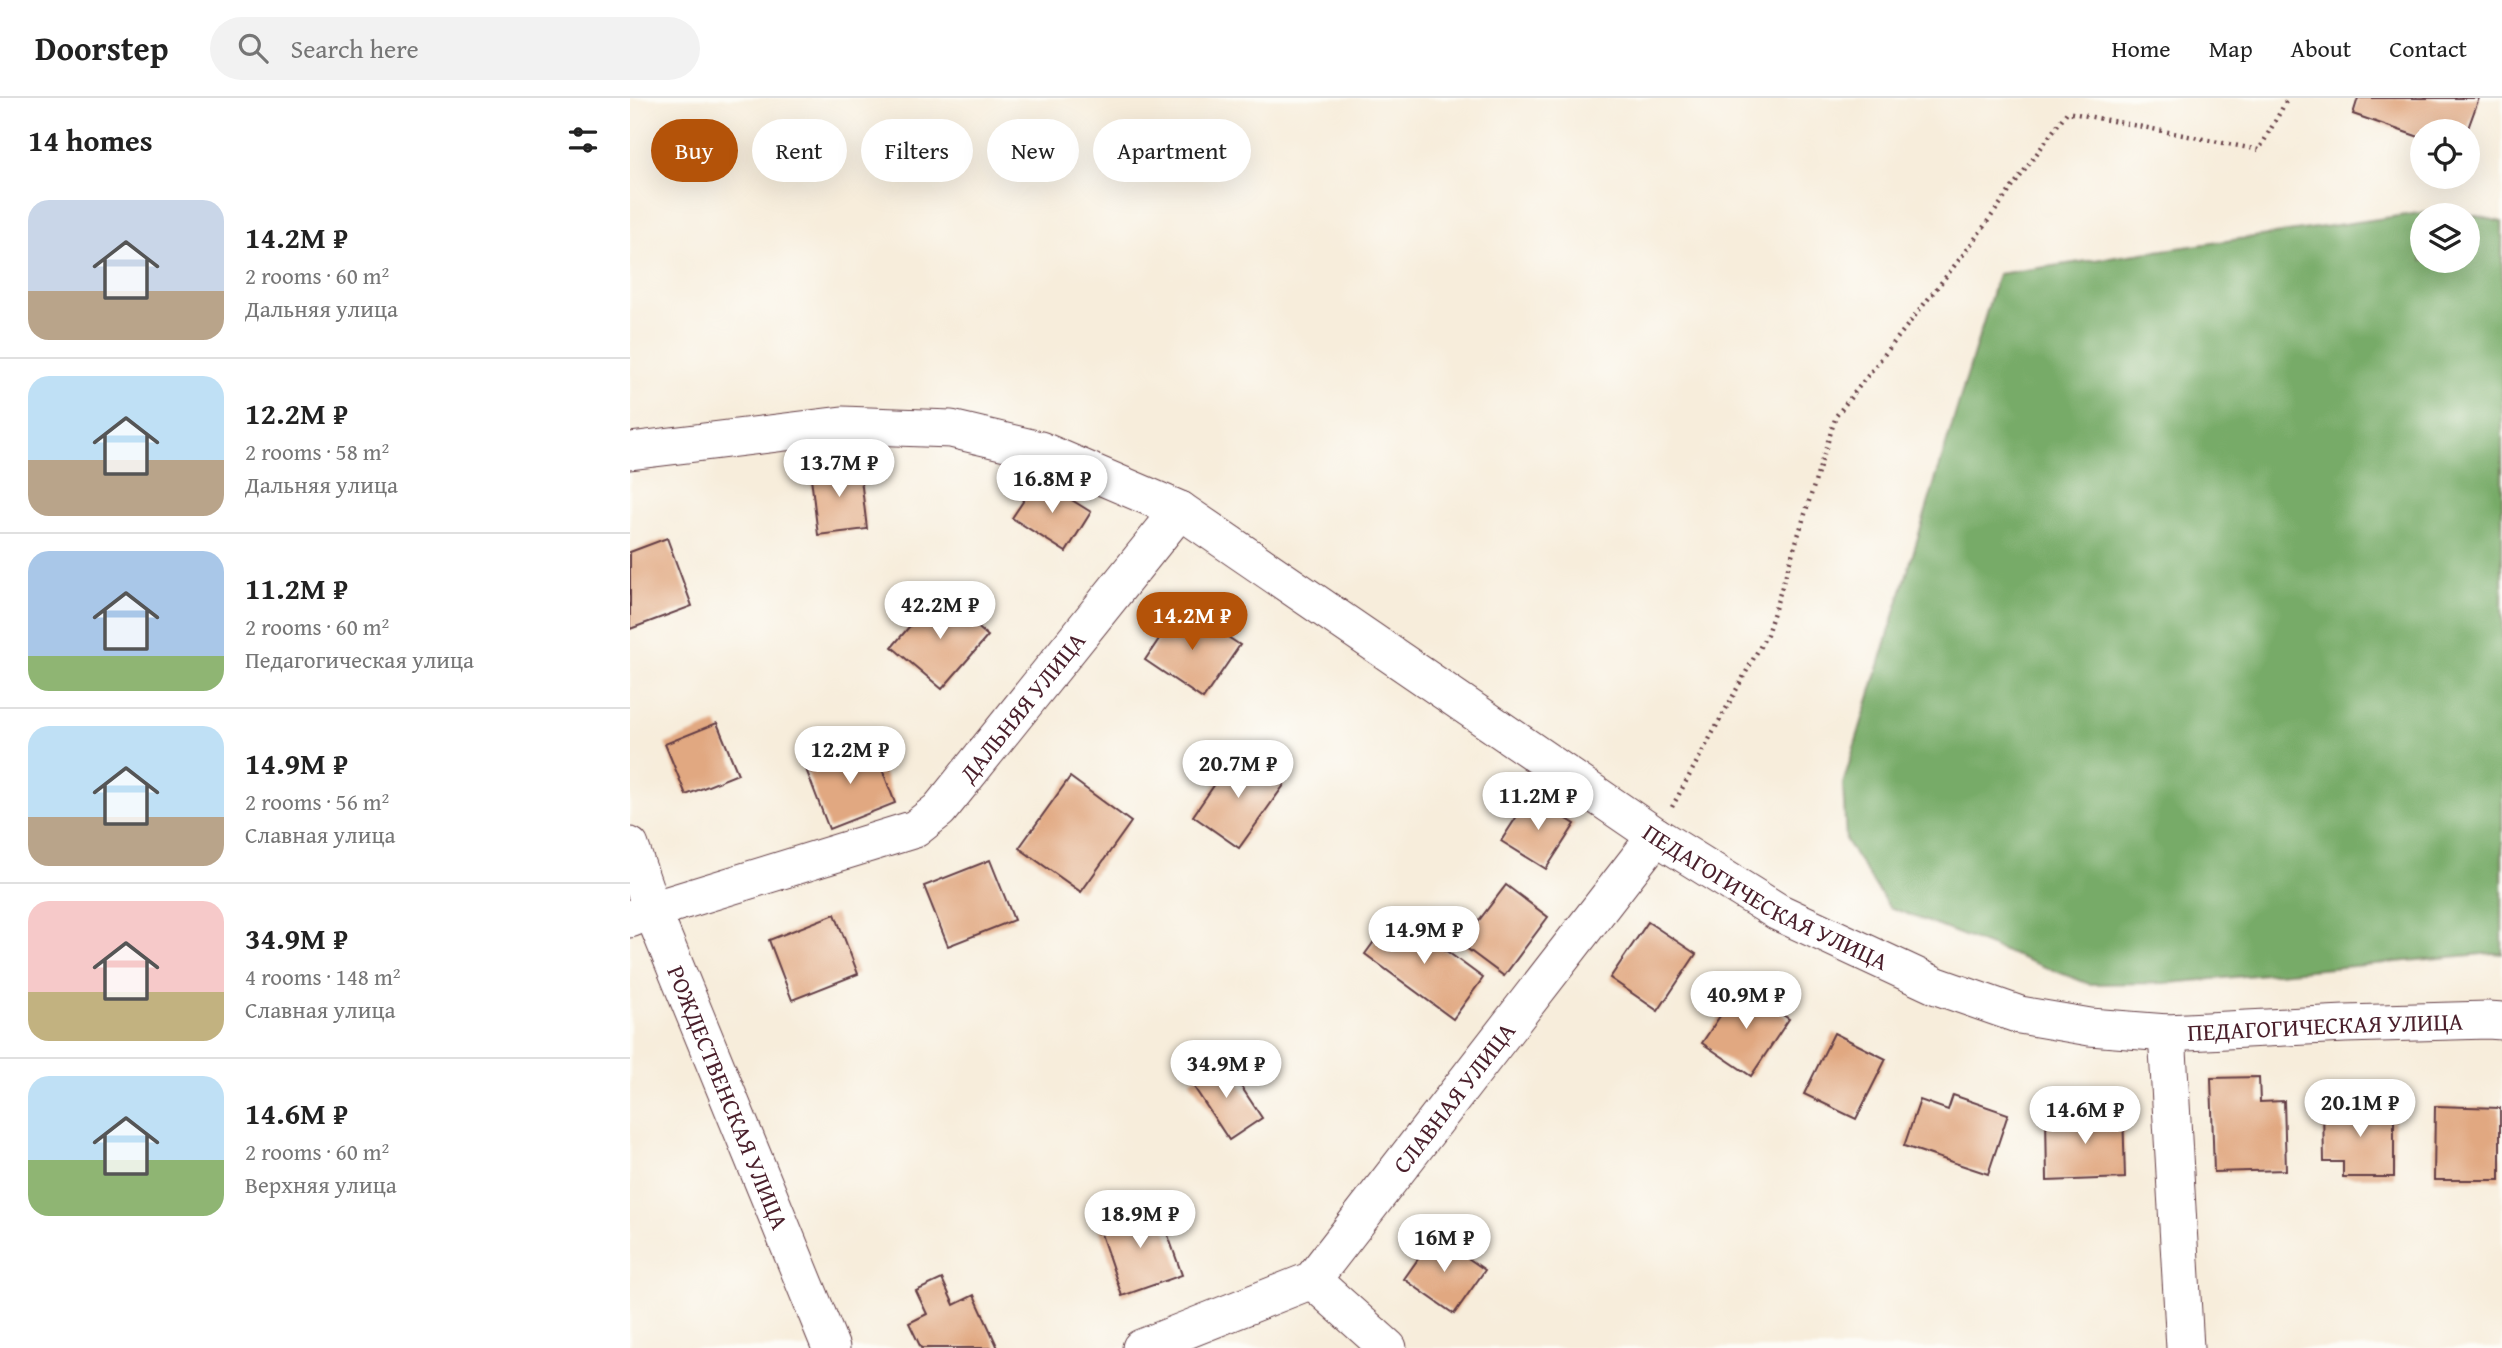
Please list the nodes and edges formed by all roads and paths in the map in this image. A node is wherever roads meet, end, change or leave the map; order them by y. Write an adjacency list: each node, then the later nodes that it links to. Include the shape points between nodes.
1 (2288, 98): 4 (path, via 2259,150 2067,112 1966,251 1836,416 1767,634)
2 (630, 451): 3 (street, ПЕДАГОГИЧЕСКАЯ УЛИЦА, via 842,425 951,429 1040,450)
3 (1180, 510): 4 (street, ПЕДАГОГИЧЕСКАЯ УЛИЦА); 6 (street, ДАЛЬНЯЯ УЛИЦА, via 939,810 915,829)
4 (1656, 836): 8 (street, ПЕДАГОГИЧЕСКАЯ УЛИЦА, via 1778,912 1937,986 2020,1015); 9 (street, СЛАВНАЯ УЛИЦА)
5 (630, 846): 6 (street, РОЖДЕСТВЕНСКАЯ УЛИЦА)
6 (641, 915): 10 (street, РОЖДЕСТВЕНСКАЯ УЛИЦА)
7 (2502, 1021): 8 (street, ПЕДАГОГИЧЕСКАЯ УЛИЦА)
8 (2167, 1033): 13 (street)
9 (1312, 1280): 11 (street); 12 (street)
10 (831, 1348)
11 (1140, 1348)
12 (1388, 1348)
13 (2185, 1348)

